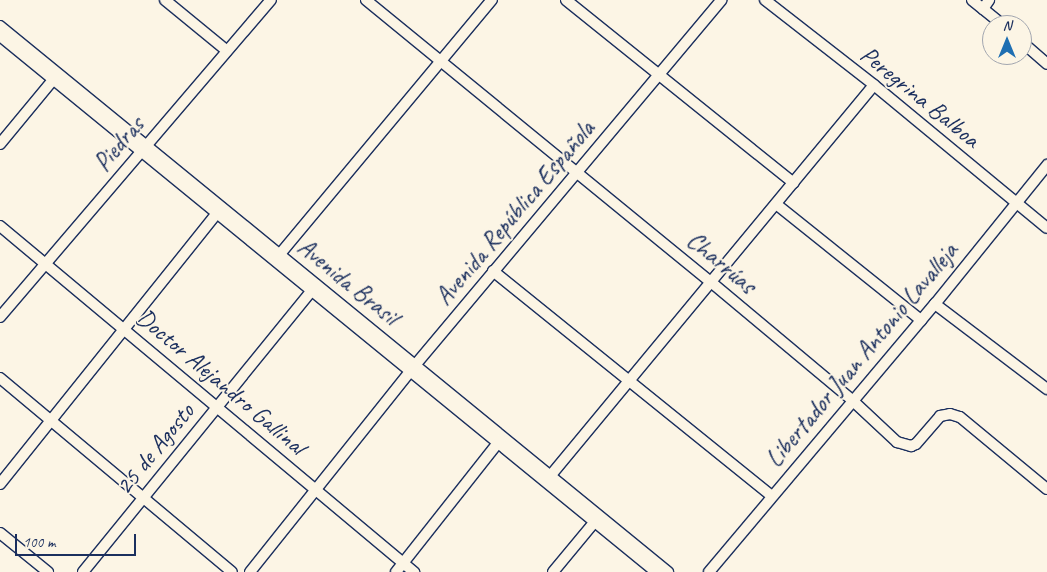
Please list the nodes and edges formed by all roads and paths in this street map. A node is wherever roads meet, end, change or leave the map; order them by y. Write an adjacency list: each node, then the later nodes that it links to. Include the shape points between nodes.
1 (165, 0): 14 (street)
2 (271, 0): 14 (street, Piedras)
3 (366, 0): 16 (street, Charrúas)
4 (492, 0): 16 (street)
5 (566, 0): 18 (street)
6 (721, 0): 18 (street, Avenida República Española)
7 (765, 0): 20 (street, Peregrina Balboa)
8 (972, 0): 10 (street)
9 (989, 0): 10 (street)
10 (982, 9): 11 (street)
11 (990, 15)
12 (0, 26): 19 (street, Avenida Brasil)
13 (0, 36): 19 (street, Avenida Brasil)
14 (227, 51): 22 (street, Piedras)
15 (1032, 51): 17 (street)
16 (441, 62): 24 (street, Charrúas); 31 (street)
17 (1047, 64)
18 (658, 74): 24 (street, Avenida República Española); 25 (street)
19 (56, 77): 21 (street); 22 (street, Avenida Brasil)
20 (874, 85): 25 (street); 26 (street, Peregrina Balboa)
21 (0, 144)
22 (143, 149): 28 (street, Avenida Brasil); 32 (street, Piedras)
23 (1047, 165): 26 (street, Libertador Juan Antonio Lavalleja)
24 (576, 172): 33 (street, Avenida República Española); 34 (street, Charrúas)
25 (794, 183): 27 (street)
26 (1015, 202): 30 (street, Peregrina Balboa); 36 (street, Libertador Juan Antonio Lavalleja)
27 (776, 204): 34 (street); 38 (street)
28 (220, 210): 31 (street, Avenida Brasil); 35 (street, Avenida Brasil); 39 (street)
29 (0, 226): 32 (street, Doctor Alejandro Gallinal)
30 (1047, 228)
31 (280, 254): 35 (street, Avenida Brasil)
32 (45, 263): 37 (street, Piedras); 39 (street, Doctor Alejandro Gallinal)
33 (493, 271): 40 (street, Avenida República Española); 42 (street)
34 (711, 282): 42 (street); 44 (street, Charrúas)
35 (314, 287): 40 (street, Avenida Brasil); 45 (street, 25 de Agosto)
36 (935, 304): 38 (street, Libertador Juan Antonio Lavalleja); 43 (street)
37 (0, 317)
38 (921, 320): 44 (street, Libertador Juan Antonio Lavalleja)
39 (124, 330): 45 (street, Doctor Alejandro Gallinal); 46 (street)
40 (414, 367): 47 (street, Avenida Brasil); 50 (street, Avenida República Española)
41 (0, 378): 46 (street)
42 (630, 381): 48 (street); 52 (street)
43 (1047, 389)
44 (852, 400): 51 (street, Charrúas, via 897,442 911,446 940,416 950,414 960,418); 52 (street, Libertador Juan Antonio Lavalleja)
45 (216, 407): 50 (street, Doctor Alejandro Gallinal); 53 (street, 25 de Agosto)
46 (51, 420): 49 (street); 53 (street)
47 (500, 440): 48 (street, Avenida Brasil); 54 (street, Avenida Brasil); 56 (street)
48 (551, 475): 54 (street, Avenida Brasil)
49 (0, 484)
50 (318, 489): 56 (street, Doctor Alejandro Gallinal); 60 (street, Avenida República Española)
51 (1047, 489)
52 (772, 496): 66 (street, Libertador Juan Antonio Lavalleja)
53 (143, 498): 58 (street, 25 de Agosto); 59 (street)
54 (597, 519): 63 (street); 64 (street, Avenida Brasil); 65 (street, Avenida Brasil)
55 (0, 533): 57 (street)
56 (404, 563): 61 (street); 62 (street, Doctor Alejandro Gallinal)
57 (48, 572)
58 (83, 572)
59 (232, 572)
60 (250, 572)
61 (396, 572)
62 (414, 572)
63 (553, 572)
64 (656, 572)
65 (668, 572)
66 (709, 572)

